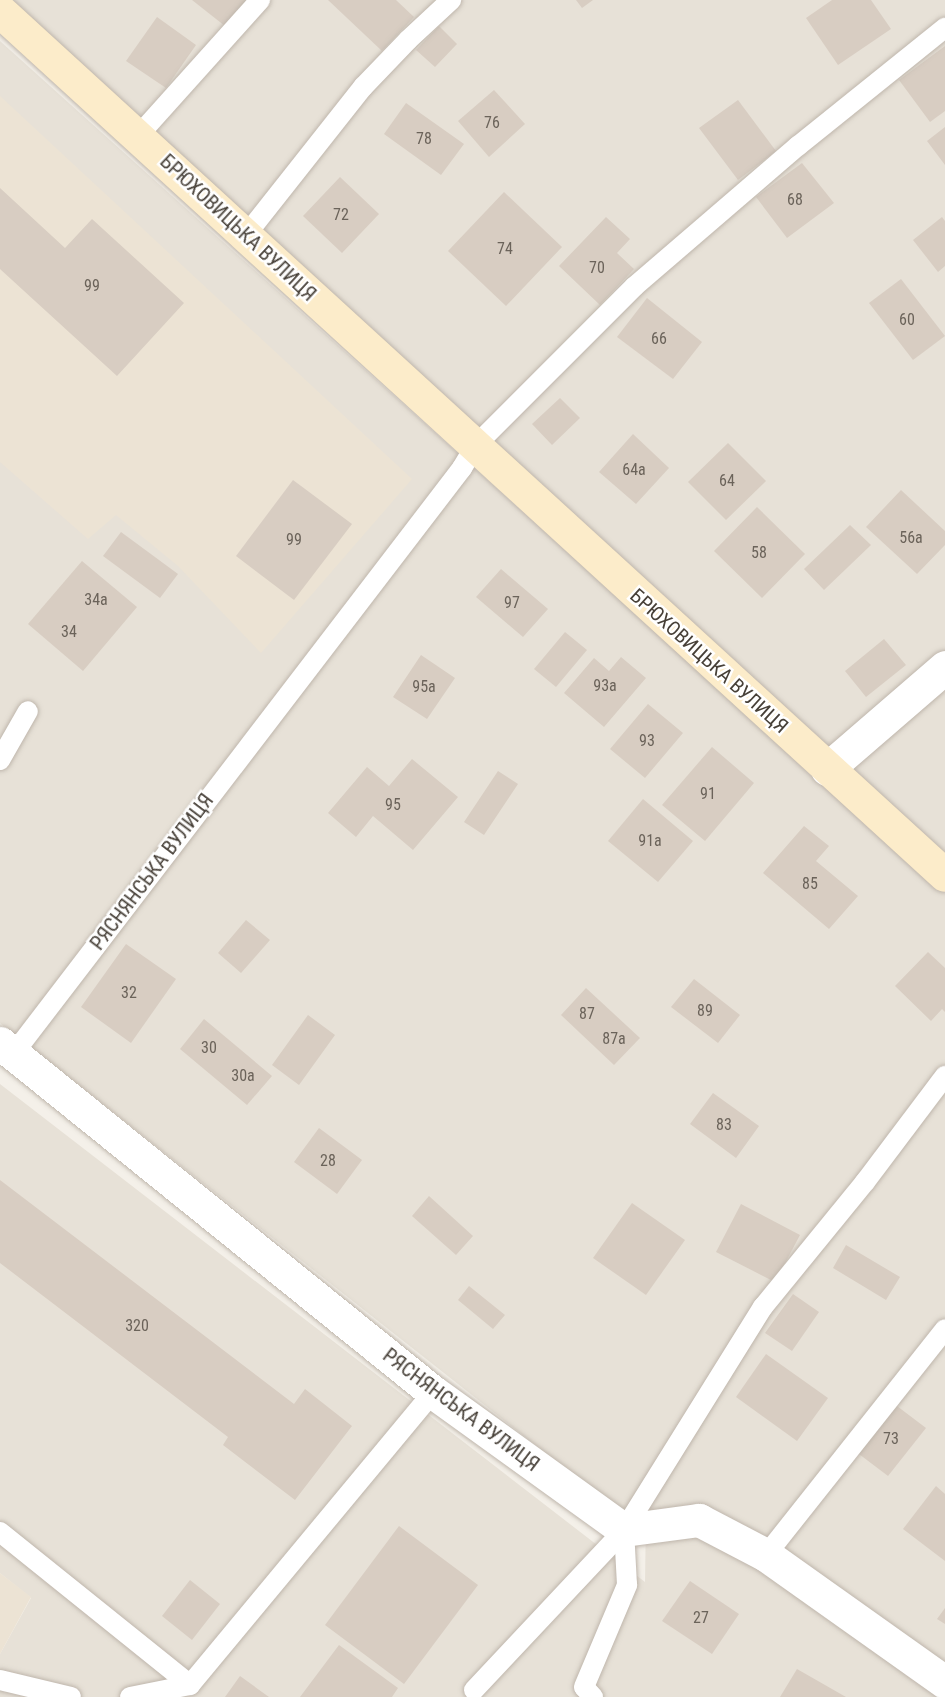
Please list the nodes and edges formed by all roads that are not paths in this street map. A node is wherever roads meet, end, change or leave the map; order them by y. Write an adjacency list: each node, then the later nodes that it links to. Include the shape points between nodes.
1 (260, 0): 5 (lane)
2 (451, 0): 6 (lane, via 363,87)
3 (0, 11): 5 (main road, БРЮХОВИЦЬКА ВУЛИЦЯ)
4 (945, 28): 7 (lane, via 634,286)
5 (138, 136): 6 (main road, БРЮХОВИЦЬКА ВУЛИЦЯ)
6 (246, 236): 7 (main road, БРЮХОВИЦЬКА ВУЛИЦЯ)
7 (475, 446): 11 (main road, БРЮХОВИЦЬКА ВУЛИЦЯ); 13 (lane, РЯСНЯНСЬКА ВУЛИЦЯ, via 291,691)
8 (945, 667): 11 (street)
9 (28, 711): 10 (lane)
10 (0, 760)
11 (827, 769): 12 (main road, БРЮХОВИЦЬКА ВУЛИЦЯ)
12 (945, 875)
13 (7, 1048): 16 (street, РЯСНЯНСЬКА ВУЛИЦЯ)
14 (945, 1076): 17 (lane, via 763,1307)
15 (945, 1329): 19 (lane)
16 (433, 1392): 17 (street, РЯСНЯНСЬКА ВУЛИЦЯ); 22 (lane)
17 (633, 1528): 19 (street, via 699,1520); 23 (lane); 26 (lane, via 627,1585 584,1687)
18 (0, 1532): 22 (lane)
19 (766, 1555): 21 (street)
20 (0, 1680): 24 (lane)
21 (945, 1682)
22 (190, 1685): 25 (lane)
23 (474, 1690)
24 (70, 1697)
25 (130, 1697)
26 (592, 1697)

